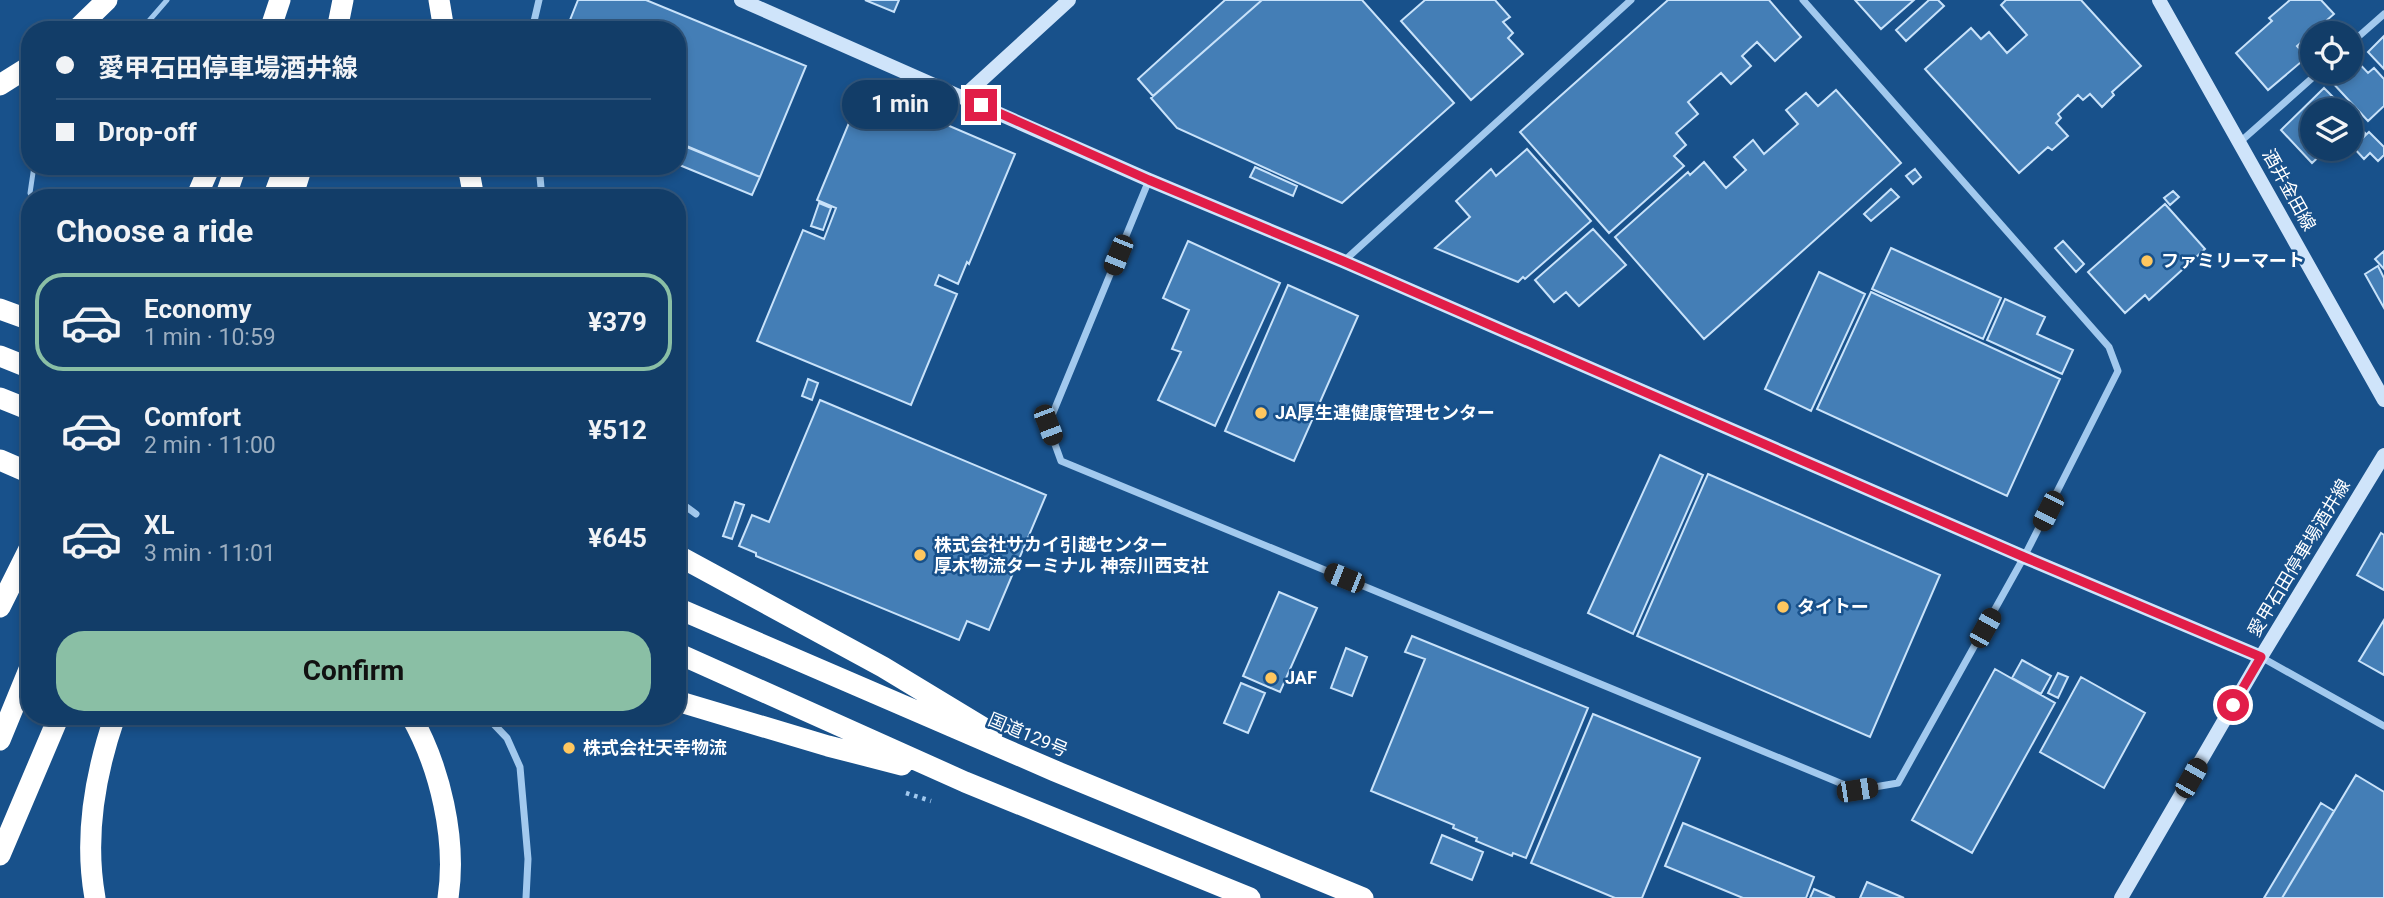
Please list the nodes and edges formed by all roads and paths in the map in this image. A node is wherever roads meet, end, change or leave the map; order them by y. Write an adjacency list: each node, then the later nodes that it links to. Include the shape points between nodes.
1 (107, 0): 12 (highway)
2 (167, 0): 13 (lane)
3 (281, 0): 14 (highway); 15 (highway)
4 (439, 0): 16 (highway)
5 (540, 0): 17 (street)
6 (741, 0): 22 (street)
7 (1069, 0): 22 (street)
8 (1632, 0): 25 (street)
9 (1803, 0): 38 (street, via 2109,347 2118,371)
10 (2158, 0): 23 (street, 酒井金田線)
11 (2384, 14): 18 (street)
12 (85, 21)
13 (149, 21)
14 (274, 21)
15 (279, 21)
16 (442, 21)
17 (534, 21)
18 (2363, 33)
19 (21, 72): 21 (highway)
20 (2305, 84): 23 (street)
21 (0, 85)
22 (963, 97): 24 (street)
23 (2240, 142): 31 (street, 酒井金田線)
24 (1149, 180): 25 (street); 38 (street, via 1048,425 1061,461 1857,790 1898,783)
25 (1343, 261): 38 (street)
26 (0, 309): 27 (highway)
27 (21, 317)
28 (0, 356): 29 (highway)
29 (21, 364)
30 (0, 398): 32 (highway)
31 (2384, 400)
32 (21, 406)
33 (2384, 456): 44 (street, 愛甲石田停車場酒井線)
34 (0, 460): 35 (highway)
35 (21, 469)
36 (686, 507): 37 (street)
37 (696, 514)
38 (2024, 557): 44 (street)
39 (686, 560): 53 (highway, via 883,667)
40 (21, 565): 41 (highway)
41 (0, 607)
42 (686, 612): 53 (highway, 国道129号)
43 (686, 657): 54 (highway)
44 (2261, 657): 51 (street); 63 (street, 愛甲石田停車場酒井線)
45 (21, 689): 52 (highway)
46 (686, 704): 54 (highway)
47 (55, 725): 57 (highway)
48 (113, 725): 58 (highway, via 91,825)
49 (416, 725): 59 (highway, via 444,805 451,881)
50 (495, 725): 60 (street, via 507,738 520,767 528,859)
51 (2384, 726)
52 (0, 740)
53 (1055, 771): 62 (highway, 国道129号)
54 (965, 782): 61 (highway)
55 (895, 789): 56 (path)
56 (934, 802)
57 (0, 855)
58 (95, 898)
59 (448, 898)
60 (526, 898)
61 (1250, 898)
62 (1363, 898)
63 (2122, 898)

